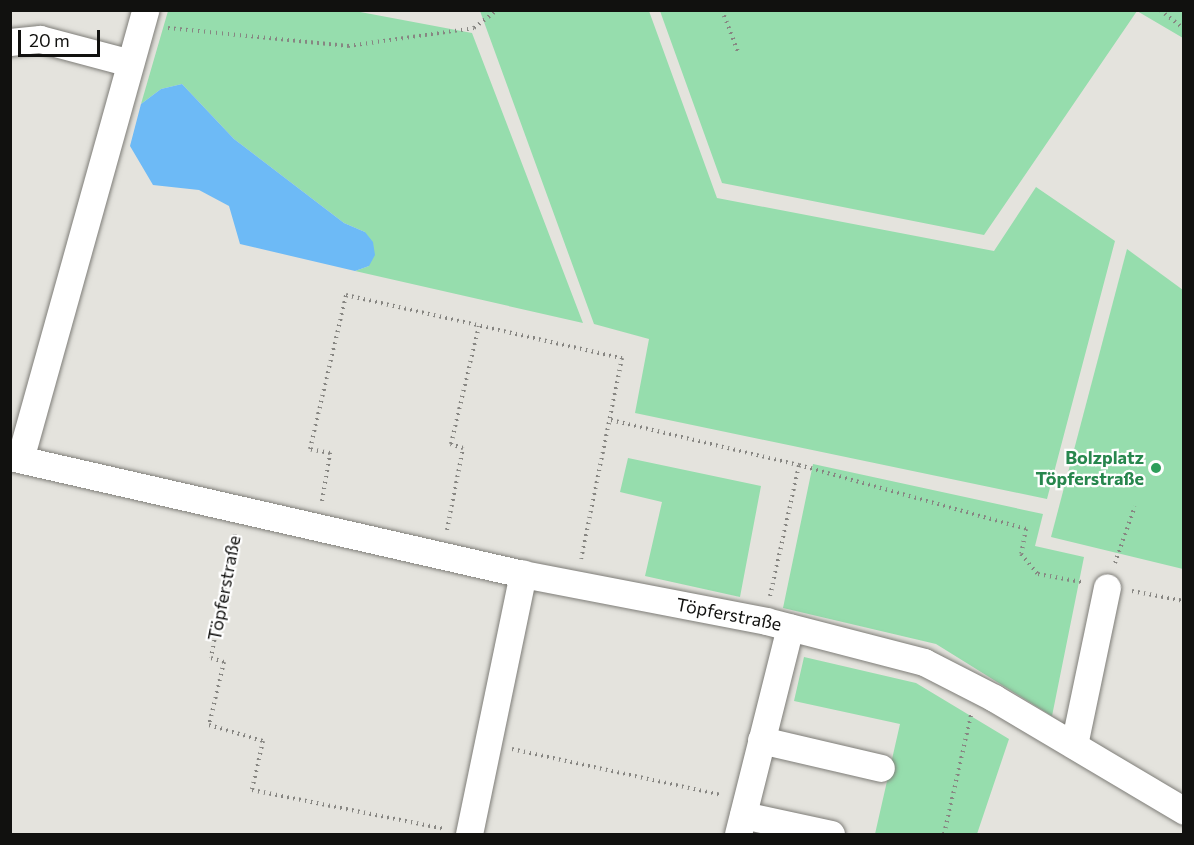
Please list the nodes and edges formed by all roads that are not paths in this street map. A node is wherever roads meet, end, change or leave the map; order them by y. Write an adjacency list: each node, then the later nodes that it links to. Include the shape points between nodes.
1 (142, 18): 3 (street, Töpferstraße)
2 (10, 42): 3 (street, via 40,39)
3 (130, 63): 4 (street, Töpferstraße)
4 (15, 458): 5 (street, Töpferstraße)
5 (522, 573): 7 (street, Töpferstraße); 13 (street)
6 (1107, 586): 9 (street)
7 (778, 624): 8 (street); 9 (street, Töpferstraße, via 924,662)
8 (760, 740): 10 (street); 12 (street)
9 (1074, 745): 11 (street, Töpferstraße)
10 (881, 768)
11 (1184, 811)
12 (743, 817): 14 (street)
13 (469, 834)
14 (831, 834)

